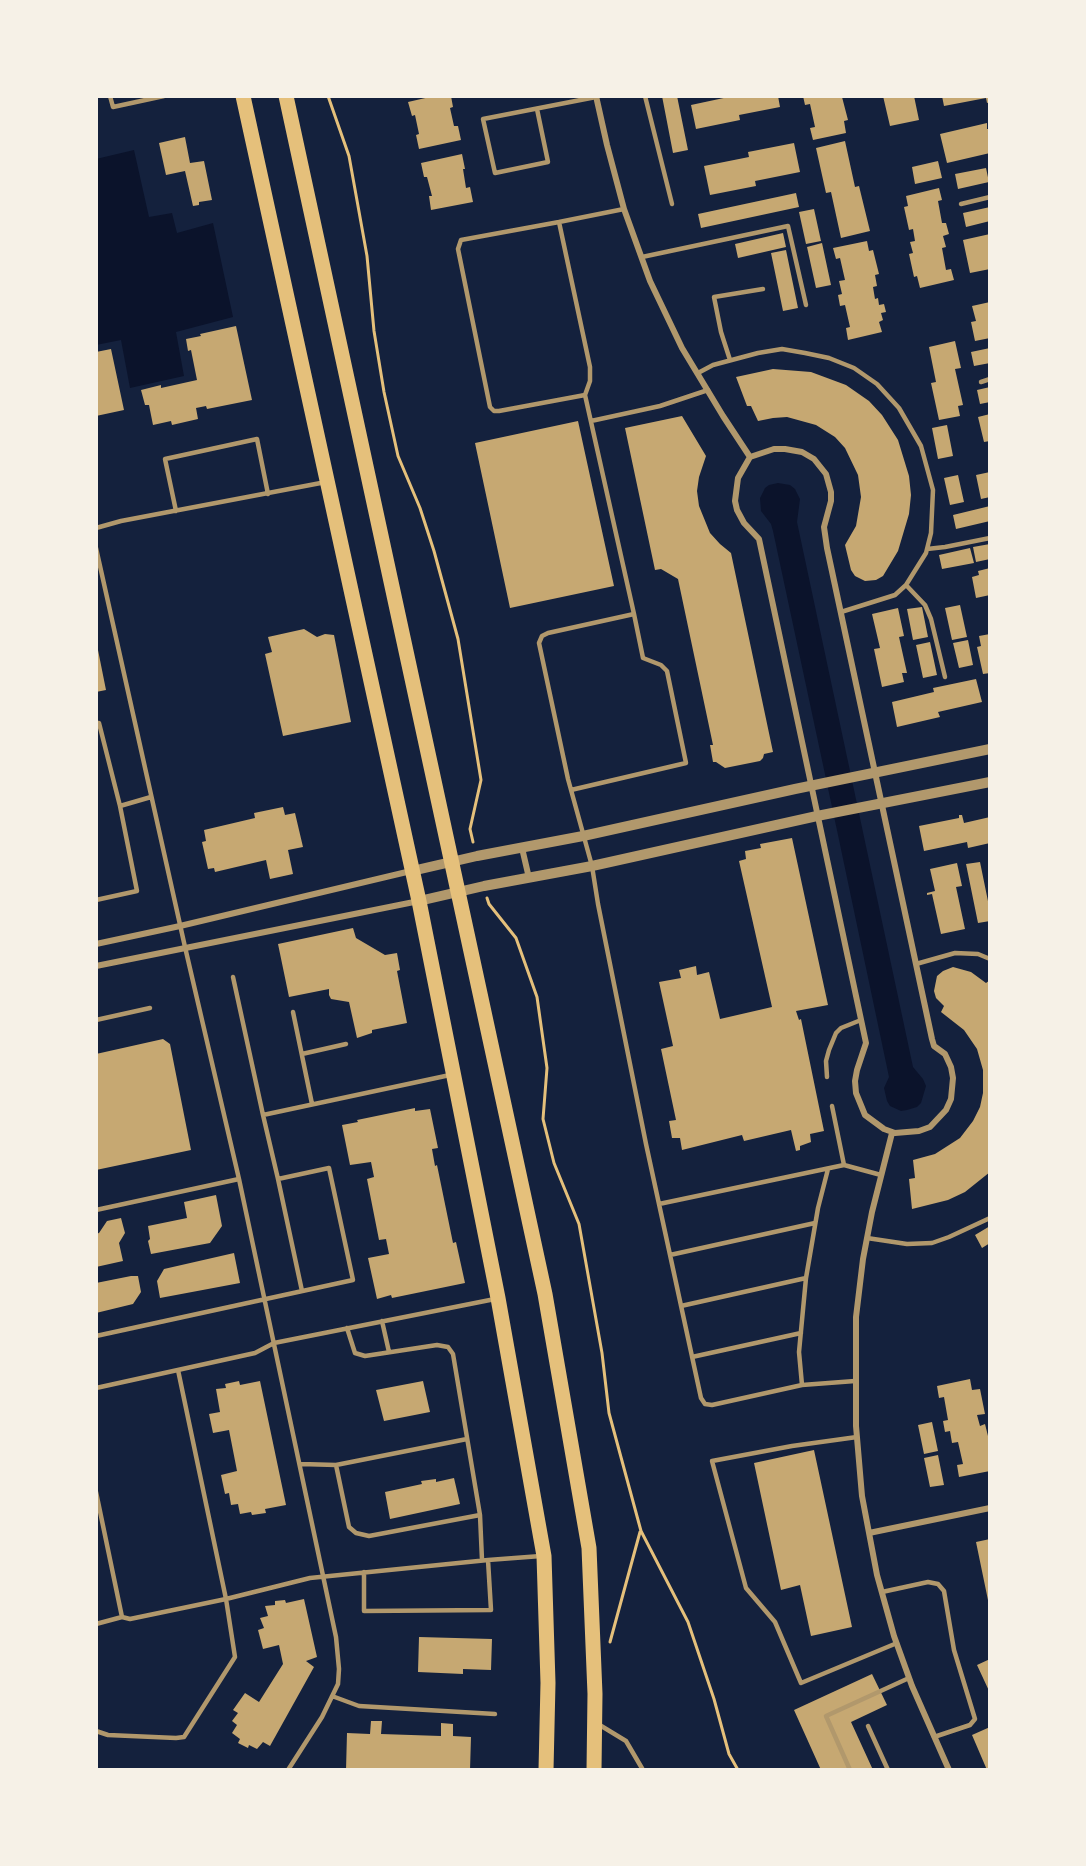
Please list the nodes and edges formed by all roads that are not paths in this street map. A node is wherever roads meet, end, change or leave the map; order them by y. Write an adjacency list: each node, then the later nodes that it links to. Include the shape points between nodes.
1 (110, 96): 2 (lane, via 113,107)
2 (164, 96)
3 (243, 96): 24 (main road)
4 (286, 96): 47 (main road)
5 (645, 96): 9 (lane)
6 (596, 97): 7 (lane); 11 (street)
7 (537, 109): 7 (lane, via 483,119 495,173 548,162)
8 (990, 197): 10 (lane)
9 (672, 204)
10 (961, 204)
11 (624, 209): 12 (lane); 13 (street)
12 (559, 222): 21 (lane, via 591,367); 21 (lane, via 461,240 458,249 490,407 498,411)
13 (642, 257): 15 (lane, via 788,226); 17 (street, via 650,281)
14 (764, 289): 16 (lane, via 714,297)
15 (806, 305)
16 (730, 360): 17 (lane); 30 (lane, via 782,349 829,358 854,368 877,384 899,408 921,446 929,472 933,509)
17 (698, 373): 20 (street)
18 (990, 380): 19 (lane)
19 (981, 381)
20 (708, 390): 22 (lane); 23 (street)
21 (585, 394): 22 (lane)
22 (591, 422): 33 (lane)
23 (750, 457): 32 (street, via 774,449 802,452 826,474 831,501 824,527); 39 (street, via 738,478 735,501 744,523 759,539)
24 (327, 482): 25 (lane); 49 (main road)
25 (268, 494): 26 (lane); 26 (lane, via 257,439 165,459)
26 (176, 511): 27 (lane)
27 (96, 528)
28 (990, 538): 30 (lane)
29 (96, 548): 41 (lane)
30 (927, 549): 31 (lane)
31 (906, 585): 32 (lane, via 896,595); 34 (lane, via 925,605 931,619)
32 (841, 612): 37 (street)
33 (634, 614): 40 (lane, via 548,633 539,643); 40 (lane, via 644,658 668,671 687,763)
34 (945, 677)
35 (96, 723): 43 (lane)
36 (990, 749): 37 (street)
37 (875, 774): 39 (street); 42 (street)
38 (990, 782): 42 (street)
39 (811, 785): 44 (street); 45 (street)
40 (571, 790): 45 (lane)
41 (151, 797): 43 (lane); 54 (lane)
42 (882, 804): 44 (street); 58 (street)
43 (120, 806): 52 (lane, via 137,891)
44 (817, 816): 48 (street); 64 (street)
45 (583, 836): 46 (street); 48 (lane)
46 (522, 848): 47 (street); 50 (street)
47 (450, 862): 49 (street); 51 (main road)
48 (592, 866): 50 (street); 78 (lane)
49 (412, 871): 53 (main road); 54 (street)
50 (530, 878): 51 (street)
51 (457, 891): 53 (street); 121 (main road, via 545,1294 589,1548)
52 (96, 900)
53 (419, 901): 56 (street); 67 (main road)
54 (180, 926): 55 (street); 56 (lane)
55 (96, 944)
56 (185, 947): 59 (street); 76 (lane)
57 (990, 959): 58 (lane, via 955,953)
58 (916, 964): 72 (street, via 934,1046 945,1054 951,1067 953,1088 946,1110 930,1127 907,1134)
59 (96, 966)
60 (233, 977): 71 (lane)
61 (150, 1008): 63 (lane)
62 (293, 1012): 66 (lane)
63 (96, 1020)
64 (861, 1020): 68 (lane, via 841,1028 831,1041); 72 (street, via 866,1043 857,1070 856,1093 865,1115)
65 (346, 1044): 66 (lane)
66 (302, 1054): 69 (lane)
67 (453, 1074): 69 (lane); 87 (main road)
68 (827, 1077)
69 (312, 1104): 71 (lane)
70 (832, 1106): 73 (lane)
71 (263, 1115): 77 (lane)
72 (892, 1132): 75 (street)
73 (844, 1165): 74 (lane); 75 (lane)
74 (828, 1169): 78 (lane); 81 (lane)
75 (881, 1175): 82 (street)
76 (239, 1179): 79 (lane); 86 (lane)
77 (278, 1179): 85 (lane); 85 (lane, via 329,1168 353,1280)
78 (659, 1204): 83 (lane)
79 (96, 1210)
80 (990, 1218): 82 (lane, via 932,1243)
81 (815, 1223): 83 (lane); 84 (lane)
82 (867, 1238): 97 (street, via 856,1317)
83 (670, 1255): 88 (lane)
84 (806, 1278): 88 (lane); 91 (lane)
85 (302, 1291): 86 (lane)
86 (264, 1298): 92 (lane); 93 (lane)
87 (498, 1298): 89 (lane); 108 (main road)
88 (681, 1306): 95 (lane)
89 (382, 1321): 90 (lane); 94 (lane)
90 (347, 1328): 93 (lane); 94 (lane, via 355,1353 365,1356)
91 (801, 1333): 95 (lane); 98 (lane)
92 (96, 1336)
93 (274, 1343): 96 (lane, via 255,1353); 102 (lane)
94 (389, 1352): 101 (lane, via 447,1347 453,1354)
95 (692, 1357): 98 (lane, via 705,1404)
96 (178, 1370): 99 (lane); 114 (lane)
97 (855, 1382): 98 (lane); 100 (street)
98 (802, 1385)
99 (96, 1388)
100 (857, 1437): 107 (street); 117 (lane, via 712,1461 746,1588 775,1622 801,1683)
101 (467, 1439): 103 (lane); 106 (lane)
102 (301, 1464): 103 (lane); 112 (lane)
103 (336, 1465): 106 (lane, via 349,1527 356,1533 369,1536)
104 (96, 1492): 115 (lane)
105 (990, 1508): 107 (street)
106 (480, 1515): 109 (lane)
107 (869, 1533): 113 (street)
108 (544, 1556): 110 (lane); 126 (main road)
109 (482, 1560): 110 (lane); 111 (lane)
110 (488, 1560): 111 (lane, via 491,1610 364,1611)
111 (364, 1572): 112 (lane)
112 (325, 1576): 114 (lane); 119 (lane, via 339,1669)
113 (882, 1592): 117 (street); 124 (lane, via 928,1582 938,1584 944,1591 954,1650 975,1719 970,1725)
114 (226, 1599): 115 (lane, via 130,1619); 123 (lane, via 236,1657 184,1737 108,1735)
115 (122, 1617): 116 (lane)
116 (96, 1623)
117 (897, 1643): 118 (street)
118 (909, 1678): 124 (street); 129 (lane, via 826,1716)
119 (332, 1696): 120 (lane, via 359,1706); 125 (lane)
120 (495, 1714)
121 (595, 1722): 127 (main road); 128 (lane, via 626,1742)
122 (867, 1726): 130 (lane)
123 (96, 1731)
124 (934, 1737): 131 (street)
125 (288, 1770)
126 (546, 1770)
127 (594, 1770)
128 (643, 1770)
129 (850, 1770)
130 (888, 1770)
131 (949, 1770)

